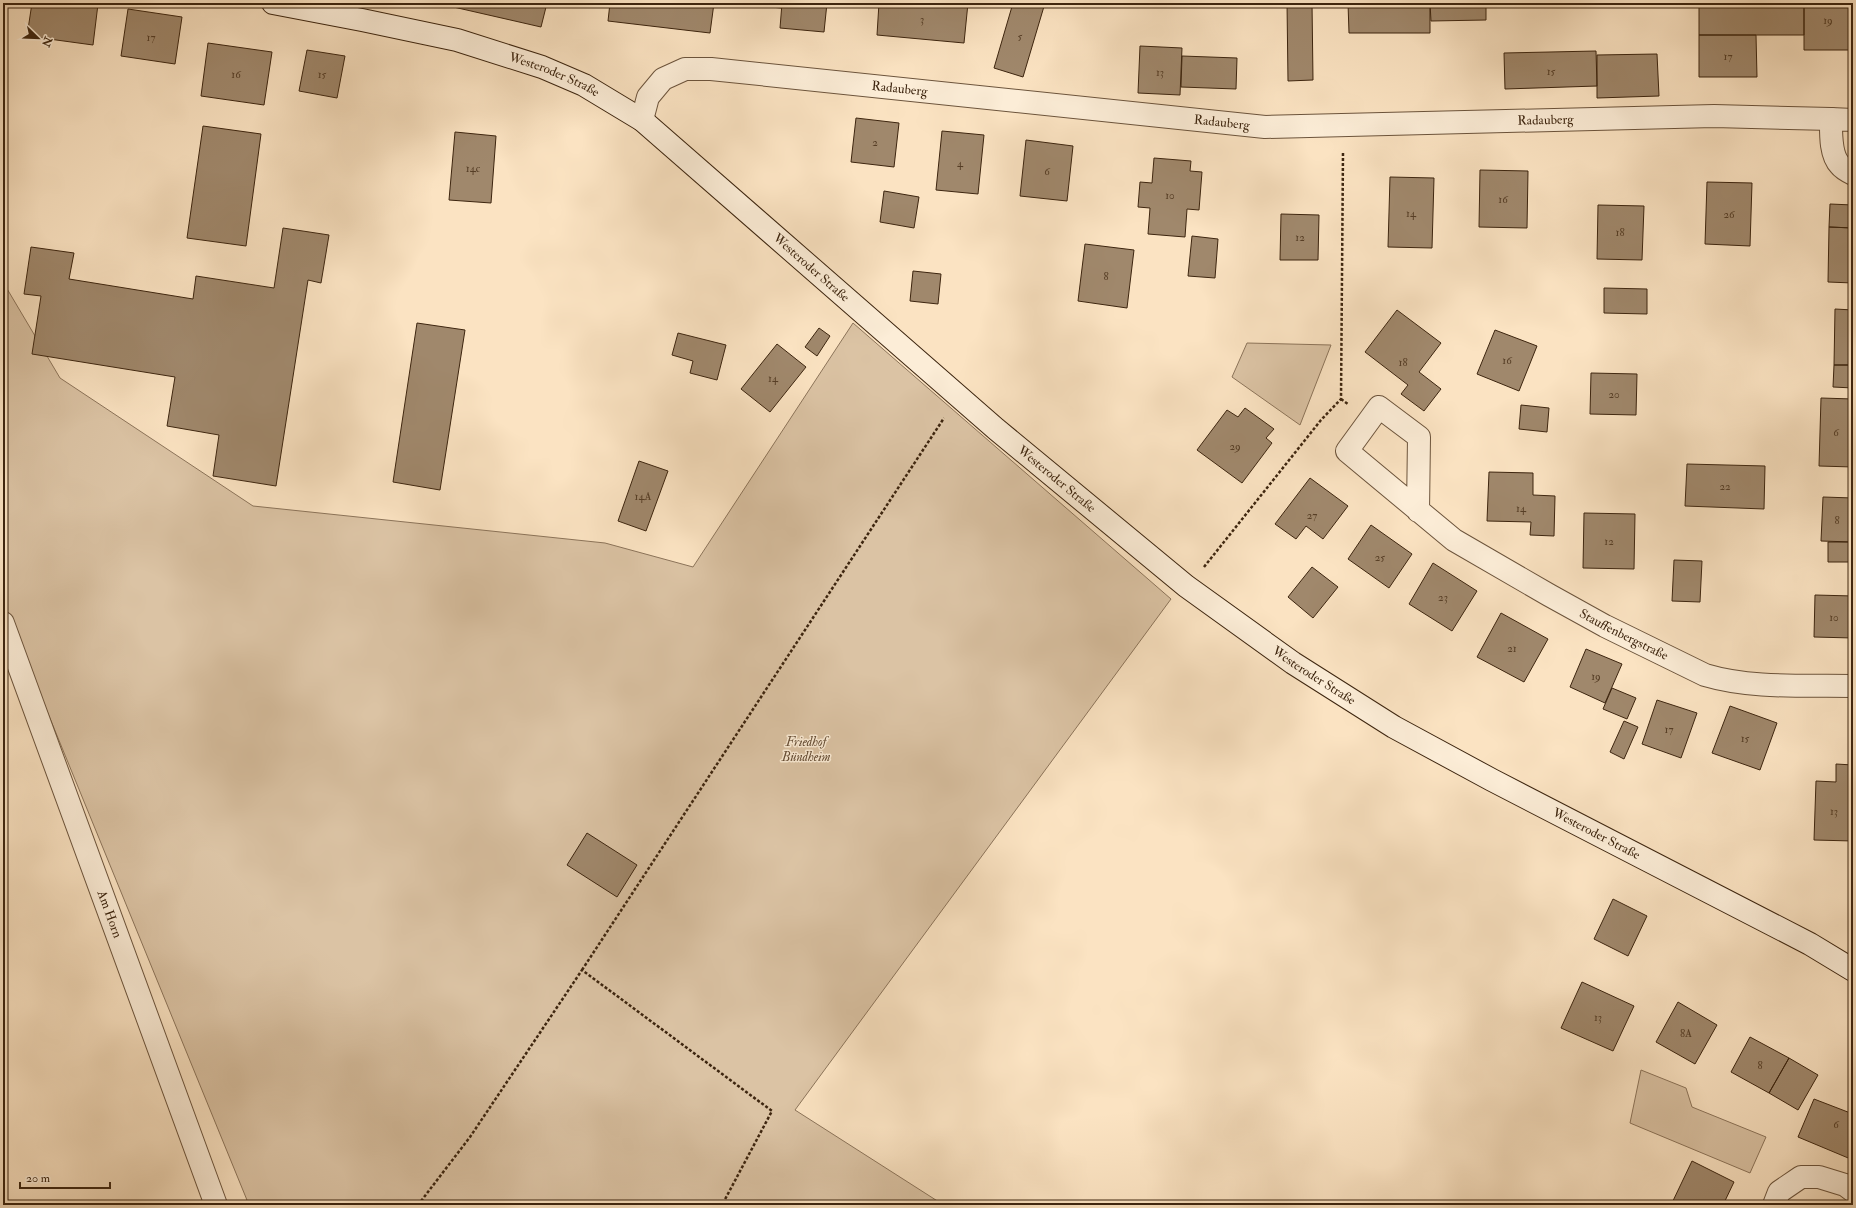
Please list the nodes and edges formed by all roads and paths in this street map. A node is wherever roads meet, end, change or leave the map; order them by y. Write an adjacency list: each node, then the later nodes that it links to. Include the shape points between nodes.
1 (273, 3): 3 (street, Westeroder Straße, via 457,40 542,67 584,85)
2 (1831, 119): 4 (street, Radauberg); 5 (street, Radauberg, via 1714,116); 6 (street, via 1835,154 1839,165)
3 (642, 120): 5 (street, Radauberg, via 648,97 663,79 686,69 712,69 1265,127); 7 (street, Westeroder Straße)
4 (1853, 120)
5 (1343, 125): 9 (path, via 1341,399)
6 (1853, 174)
7 (959, 396): 9 (street, Westeroder Straße); 12 (path)
8 (1418, 511): 11 (street, Stauffenbergstraße, via 1454,540 1542,591 1611,629 1705,675 1749,684)
9 (1186, 586): 13 (street, Westeroder Straße, via 1293,663 1394,727 1810,944)
10 (3, 622): 15 (street, Am Horn)
11 (1853, 686)
12 (582, 970): 16 (path, via 470,1137); 17 (path, via 772,1111)
13 (1853, 970)
14 (1853, 1190): 18 (street, via 1819,1177 1801,1177 1779,1192)
15 (216, 1205)
16 (418, 1205)
17 (722, 1205)
18 (1774, 1205)

